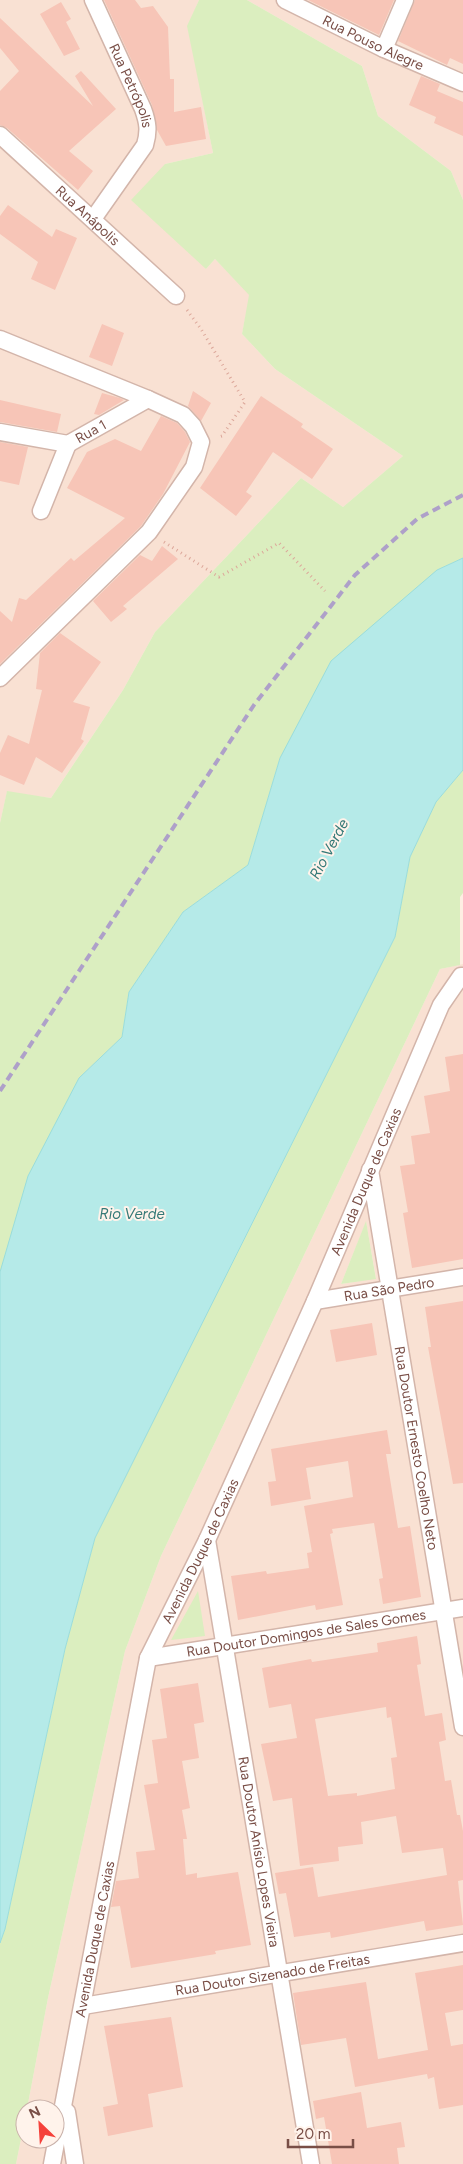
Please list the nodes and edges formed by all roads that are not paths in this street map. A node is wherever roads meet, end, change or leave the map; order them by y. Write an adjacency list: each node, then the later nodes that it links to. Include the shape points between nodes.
1 (93, 0): 7 (street, Rua Petrópolis, via 147,121 148,133 145,145)
2 (285, 0): 4 (street, Rua Pouso Alegre)
3 (405, 0): 4 (street)
4 (384, 49): 5 (street, Rua Pouso Alegre)
5 (463, 83)
6 (0, 135): 7 (street, Rua Anápolis)
7 (93, 219): 8 (street, Rua Anápolis)
8 (176, 296)
9 (0, 339): 10 (street)
10 (148, 399): 12 (street, Rua 1); 14 (street, via 183,415 193,426 201,442 194,467 149,532)
11 (0, 432): 12 (street, Rua 1)
12 (68, 444): 13 (street)
13 (40, 510)
14 (0, 678)
15 (463, 976): 16 (street, Avenida Duque de Caxias, via 441,1005)
16 (370, 1170): 18 (street, Rua Doutor Ernesto Coelho Neto); 19 (street, Avenida Duque de Caxias)
17 (463, 1277): 18 (street, Rua São Pedro)
18 (389, 1289): 19 (street, Rua São Pedro); 22 (street, Rua Doutor Ernesto Coelho Neto)
19 (314, 1301): 20 (street, Avenida Duque de Caxias)
20 (207, 1540): 23 (street, Rua Doutor Anísio Lopes Vieira); 24 (street, Avenida Duque de Caxias)
21 (463, 1608): 22 (street, Rua Doutor Domingos de Sales Gomes)
22 (444, 1611): 23 (street, Rua Doutor Domingos de Sales Gomes); 25 (street, Rua Doutor Ernesto Coelho Neto)
23 (225, 1646): 24 (street, Rua Doutor Domingos de Sales Gomes); 27 (street, Rua Doutor Anísio Lopes Vieira)
24 (148, 1658): 28 (street, Avenida Duque de Caxias)
25 (463, 1727)
26 (463, 1943): 27 (street, Rua Doutor Sizenado de Freitas)
27 (280, 1973): 28 (street, Rua Doutor Sizenado de Freitas); 33 (street, Rua Doutor Anísio Lopes Vieira)
28 (83, 2006): 29 (street, Avenida Duque de Caxias)
29 (65, 2103): 32 (street)
30 (55, 2149): 31 (street, Avenida Duque de Caxias)
31 (52, 2164)
32 (76, 2164)
33 (311, 2164)

